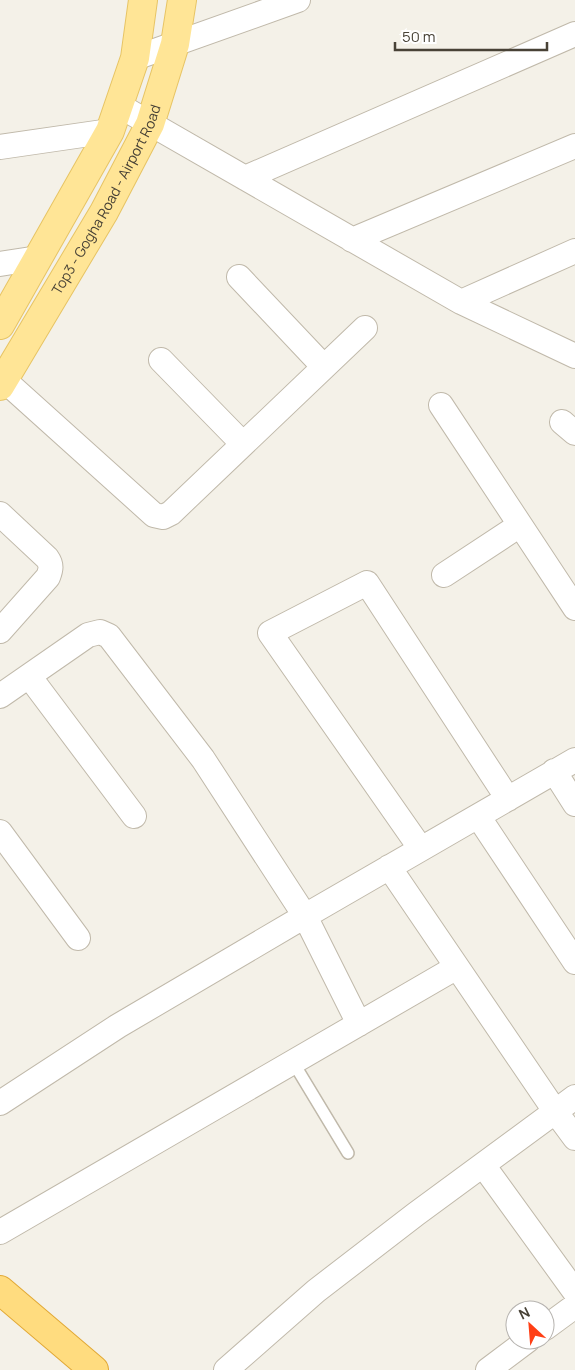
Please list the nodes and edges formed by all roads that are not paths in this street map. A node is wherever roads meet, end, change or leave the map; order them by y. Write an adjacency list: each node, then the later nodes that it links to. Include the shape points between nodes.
1 (143, 0): 6 (main road)
2 (182, 0): 5 (main road, Top3 - Gogha Road - Airport Road)
3 (298, 0): 5 (street)
4 (575, 34): 12 (street)
5 (175, 44): 6 (street); 8 (main road, Top3 - Gogha Road - Airport Road)
6 (135, 58): 7 (main road)
7 (118, 105): 8 (street); 9 (main road)
8 (150, 124): 12 (street); 24 (main road, Top3 - Gogha Road - Airport Road, via 104,212)
9 (110, 131): 11 (street); 15 (main road)
10 (575, 146): 13 (street)
11 (0, 147)
12 (245, 178): 13 (street)
13 (352, 240): 18 (street)
14 (575, 251): 18 (street)
15 (38, 258): 16 (street); 19 (main road)
16 (0, 264)
17 (239, 277): 23 (street)
18 (460, 302): 21 (street)
19 (0, 325)
20 (365, 328): 23 (street)
21 (575, 356)
22 (161, 360): 26 (street)
23 (324, 367): 26 (street)
24 (2, 383): 26 (street, via 154,515 162,518)
25 (441, 405): 28 (street)
26 (243, 444)
27 (0, 514): 31 (street, via 47,558 51,570)
28 (520, 525): 29 (street); 30 (street)
29 (444, 575)
30 (575, 608)
31 (0, 631)
32 (28, 676): 33 (street); 38 (street); 43 (street, via 88,635 100,632 109,636 203,759)
33 (0, 696)
34 (575, 760): 35 (street)
35 (554, 771): 36 (street); 37 (street)
36 (508, 799): 39 (street); 41 (street, via 368,583 270,633)
37 (575, 804)
38 (134, 816)
39 (478, 816): 41 (street); 45 (street)
40 (0, 832): 44 (street)
41 (421, 849): 42 (street)
42 (389, 867): 43 (street); 46 (street)
43 (305, 916): 47 (street); 50 (street, via 118,1026)
44 (78, 938)
45 (575, 962)
46 (457, 967): 47 (street); 51 (street)
47 (359, 1024): 48 (street)
48 (293, 1062): 53 (lane); 55 (street)
49 (575, 1097): 51 (street)
50 (0, 1103)
51 (555, 1111): 52 (street); 54 (street)
52 (575, 1138)
53 (348, 1153)
54 (483, 1165): 57 (street); 62 (street, via 316,1291)
55 (0, 1232)
56 (0, 1290): 61 (highway)
57 (575, 1292)
58 (575, 1306): 59 (street)
59 (555, 1321)
60 (515, 1350): 63 (street)
61 (94, 1370)
62 (226, 1370)
63 (488, 1370)

